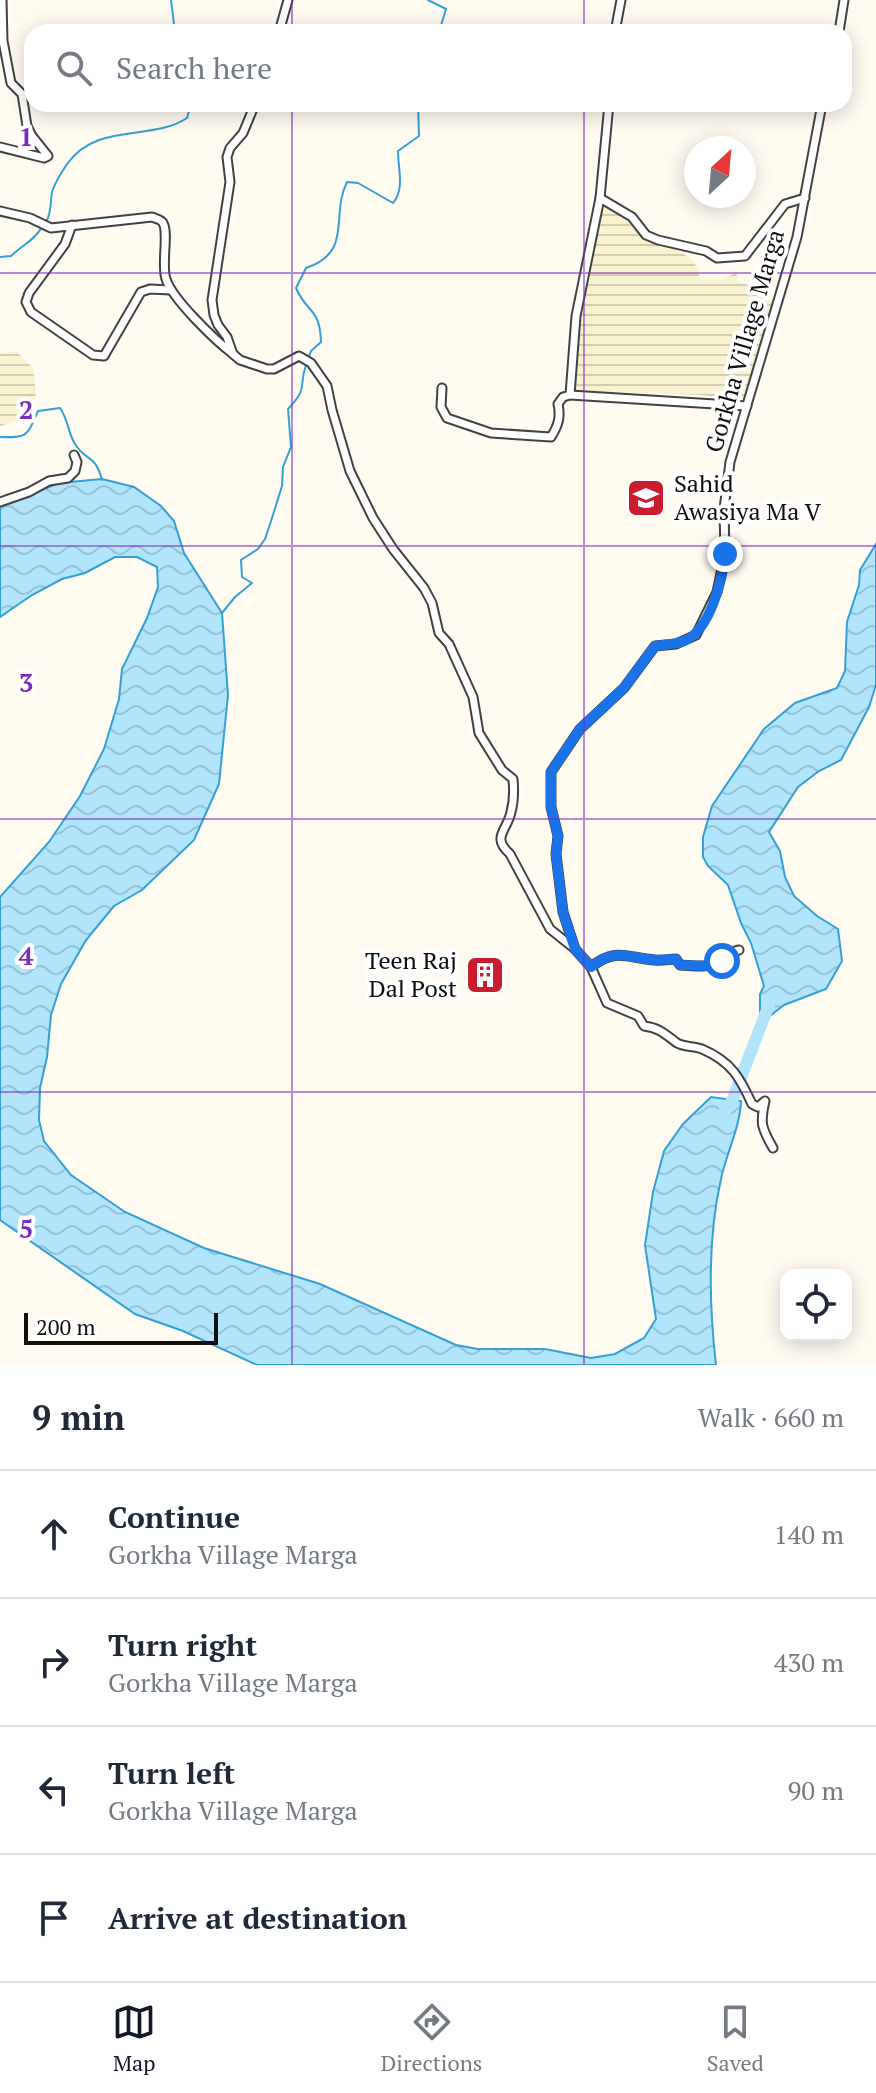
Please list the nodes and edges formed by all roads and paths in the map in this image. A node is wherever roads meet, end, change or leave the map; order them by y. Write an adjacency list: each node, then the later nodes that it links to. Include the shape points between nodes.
1 (2, 0): 8 (street, via 11,83 22,94)
2 (288, 0): 5 (street)
3 (621, 0): 6 (street)
4 (844, 0): 7 (street)
5 (281, 24)
6 (616, 24)
7 (840, 24)
8 (24, 107)
9 (25, 112): 13 (street, via 32,136 48,156)
10 (252, 112): 19 (street, via 227,157 230,182 212,300)
11 (608, 112): 14 (street)
12 (820, 112): 15 (street, Gorkha Village Marga)
13 (0, 147)
14 (600, 198): 15 (street, via 632,217 646,235 730,258 745,256 785,204); 21 (street, via 576,316)
15 (805, 198): 22 (street, Gorkha Village Marga)
16 (0, 211): 17 (street, via 51,228)
17 (72, 225): 18 (street, via 159,219 164,227 163,269); 18 (street, via 26,302 31,312 93,355 104,356 141,292)
18 (171, 290): 19 (street)
19 (233, 354): 25 (street, via 267,369 299,356 327,386 350,471 373,518 432,603 439,633 473,697 479,733 513,779 502,846 550,929)
20 (442, 388): 21 (street, via 441,407 447,418 491,433 544,438 557,428 558,404)
21 (570, 395): 22 (street)
22 (747, 406): 25 (street, Gorkha Village Marga, via 730,462 723,571 711,608 696,635 655,646 624,688 580,729 551,772 563,912)
23 (74, 455): 24 (street, via 75,471 68,478)
24 (0, 502)
25 (575, 949): 27 (street, Gorkha Village Marga)
26 (739, 950): 27 (street, via 704,966 613,954)
27 (591, 967): 28 (street, Gorkha Village Marga, via 607,1003 638,1016 644,1026 663,1031 678,1044 720,1060 747,1088 752,1104 758,1107 765,1101 761,1122)
28 (773, 1148)

